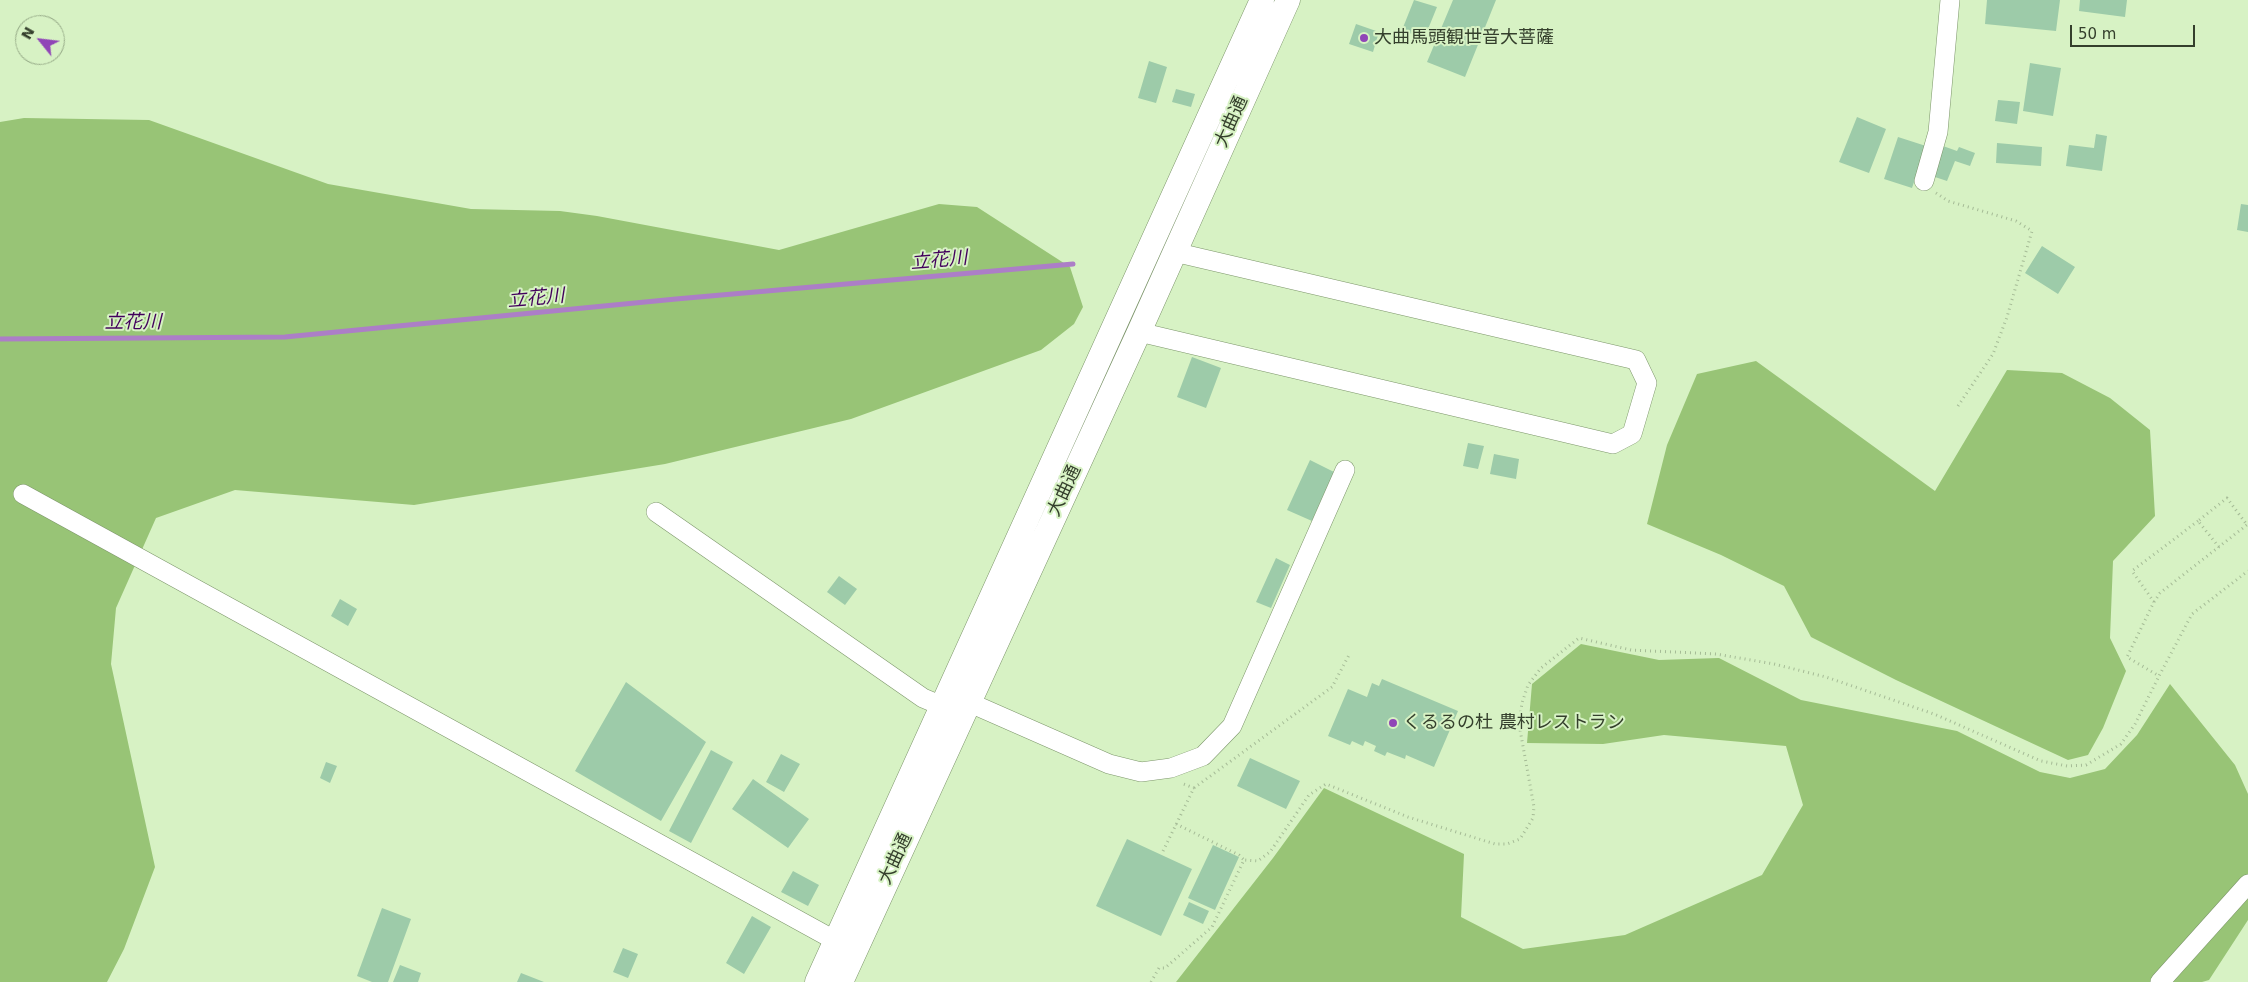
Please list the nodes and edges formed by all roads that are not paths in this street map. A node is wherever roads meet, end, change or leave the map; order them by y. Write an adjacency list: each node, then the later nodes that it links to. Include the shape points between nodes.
1 (1262, 0): 11 (main road, 大曲通)
2 (1288, 0): 5 (main road, 大曲通)
3 (1950, 0): 4 (street, via 1938,132)
4 (1924, 180)
5 (1174, 252): 6 (main road, 大曲通); 6 (street, via 1636,360 1647,383 1632,434 1613,444)
6 (1139, 332): 10 (main road, 大曲通)
7 (1345, 470): 10 (street, via 1232,726 1203,756 1171,768 1141,772 1109,764)
8 (23, 494): 13 (street)
9 (656, 512): 11 (street, via 923,698)
10 (968, 702): 11 (street); 13 (main road, 大曲通)
11 (942, 706): 13 (main road, 大曲通)
12 (2248, 884): 16 (street)
13 (845, 946): 14 (main road, 大曲通); 15 (main road, 大曲通)
14 (816, 982)
15 (841, 982)
16 (2160, 982)

